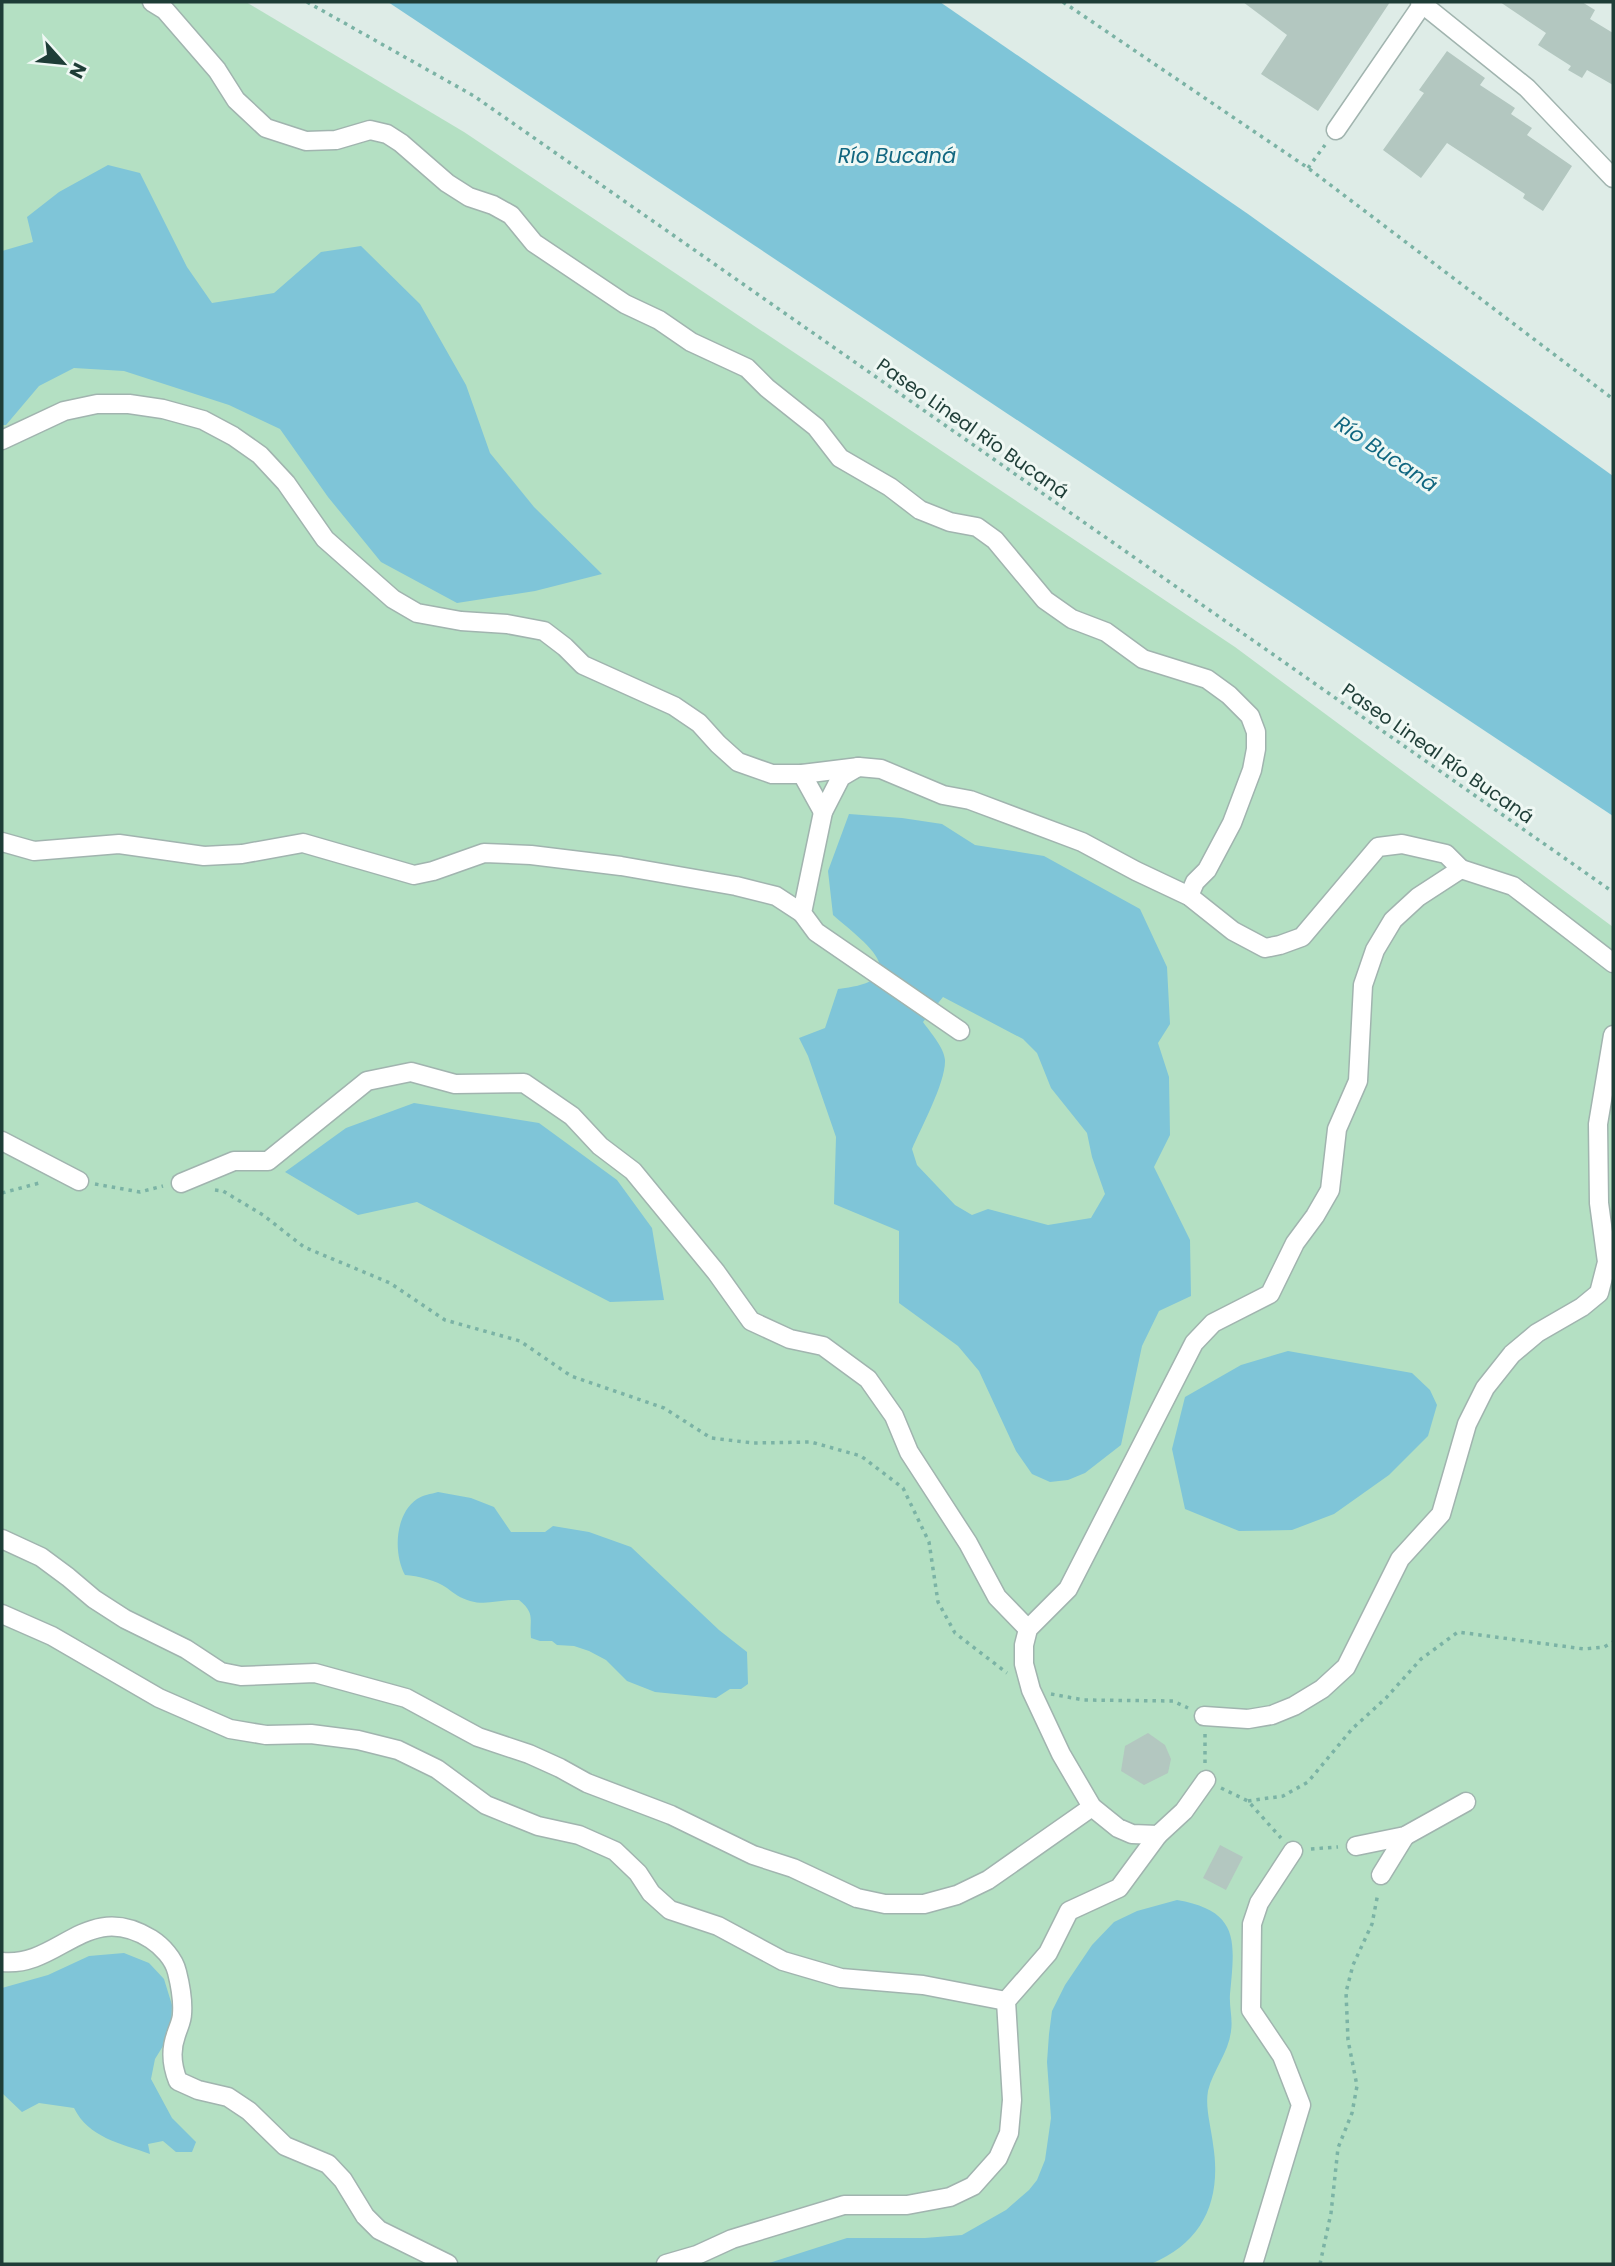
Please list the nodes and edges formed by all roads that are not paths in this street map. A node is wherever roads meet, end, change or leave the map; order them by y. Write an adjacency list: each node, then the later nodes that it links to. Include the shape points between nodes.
1 (152, 2): 11 (street, via 165,10 236,100 266,128 306,141 336,140 370,130 387,134 447,183 511,215 534,243 625,304 747,368 816,427 840,458 890,486 920,510 977,527 995,540 1045,600 1072,619 1106,632 1143,659 1207,679 1229,695 1250,716 1256,732 1252,770 1232,823)
2 (1422, 2): 3 (street); 4 (street, via 1527,88)
3 (1336, 130)
4 (1613, 178)
5 (2, 440): 7 (street, via 64,411 97,404 163,409 203,420 260,455 325,539 393,598 418,613 544,631 583,665 674,706 699,723 738,762 772,774)
6 (859, 767): 7 (street); 8 (street, via 841,777); 11 (street, via 881,769 1082,842)
7 (802, 774): 8 (street)
8 (823, 812): 12 (street)
9 (2, 842): 12 (street, via 34,851 119,844 204,856 303,843 414,875 484,853 531,855 736,887 776,896)
10 (1461, 869): 11 (street, via 1446,854 1402,844 1378,847 1302,937 1265,948 1233,931); 13 (street, via 1513,886); 21 (street, via 1393,920 1375,950 1363,985 1358,1081 1337,1129 1329,1190 1315,1216 1295,1243 1270,1294 1213,1324 1194,1343 1068,1588)
11 (1189, 896)
12 (802, 913): 14 (street, via 816,932)
13 (1613, 963)
14 (960, 1031)
15 (1613, 1035): 22 (street, via 1598,1124 1607,1262 1599,1293 1537,1333 1512,1354 1485,1388 1467,1424 1441,1514 1400,1559 1346,1667 1322,1689 1272,1715 1248,1719)
16 (2, 1141): 17 (street)
17 (79, 1181)
18 (181, 1182): 21 (street, via 234,1161 268,1161 367,1080 411,1072 455,1084 524,1083 572,1116 600,1146 633,1171 751,1321 790,1339 823,1346 868,1379 894,1416 909,1452 968,1543 996,1597)
19 (2, 1539): 25 (street, via 41,1557 94,1600 220,1672 241,1676 315,1673 406,1698 478,1737 529,1754 857,1898 924,1904 957,1895 997,1874)
20 (2, 1614): 32 (street, via 52,1636 170,1703 230,1728 266,1735 358,1740 398,1750 437,1769 486,1805 615,1851 670,1910 718,1926 783,1961 841,1978 923,1985)
21 (1028, 1629): 25 (street, via 1024,1664 1031,1690)
22 (1204, 1716)
23 (1206, 1780): 26 (street, via 1184,1811)
24 (1466, 1802): 27 (street)
25 (1092, 1807): 26 (street, via 1132,1834)
26 (1158, 1835): 32 (street, via 1119,1888 1069,1911 1048,1953)
27 (1405, 1836): 28 (street); 30 (street)
28 (1356, 1846)
29 (1293, 1851): 35 (street, via 1259,1903 1252,1924 1251,2010 1282,2056 1301,2105)
30 (1381, 1875)
31 (2, 1962): 33 (street, via 29,1960 79,1934 111,1925 136,1930 161,1945 177,1969 183,2017 174,2041 172,2064 177,2081 228,2097 285,2146 328,2164 379,2230)
32 (1006, 2001): 34 (street, via 1012,2100 1009,2133 998,2158 973,2186 950,2197 907,2205 844,2205)
33 (448, 2264)
34 (666, 2264)
35 (1253, 2264)

